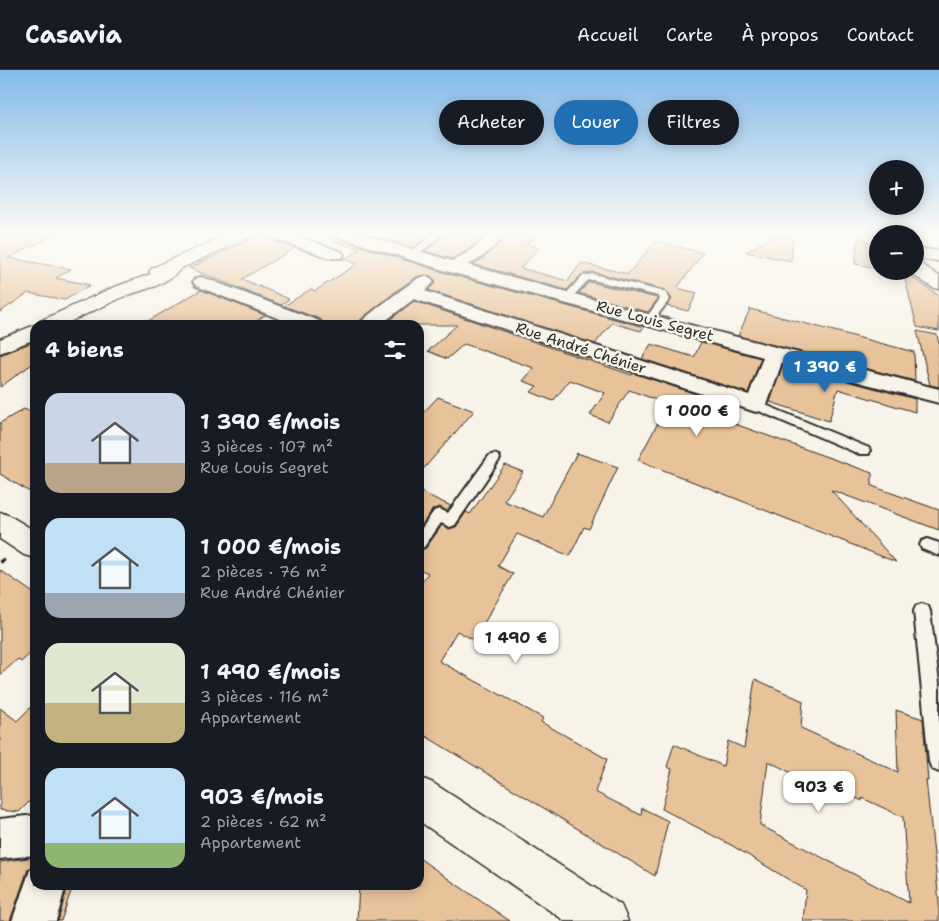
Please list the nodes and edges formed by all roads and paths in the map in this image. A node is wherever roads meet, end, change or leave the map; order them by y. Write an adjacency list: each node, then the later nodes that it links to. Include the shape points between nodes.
1 (155, 274): 10 (main road)
2 (438, 274): 7 (street)
3 (478, 274): 8 (street, Rue Louis Segret)
4 (924, 274): 6 (main road)
5 (202, 282): 11 (street)
6 (938, 283)
7 (411, 292): 12 (street); 17 (street, Rue André Chénier)
8 (568, 298): 9 (street, Rue Louis Segret); 9 (lane, via 585,278 593,277 662,294 664,299)
9 (650, 319): 15 (street, Rue Louis Segret)
10 (58, 320)
11 (299, 320)
12 (375, 320)
13 (30, 333): 14 (main road)
14 (0, 347)
15 (774, 354): 16 (street, Rue Louis Segret); 17 (street)
16 (939, 396)
17 (756, 405): 18 (lane)
18 (864, 450)
19 (494, 459): 21 (lane, via 450,520 439,515)
20 (0, 524): 22 (main road)
21 (424, 536)
22 (30, 543)
23 (922, 611): 24 (lane)
24 (939, 762)
25 (424, 800): 30 (main road)
26 (30, 836): 27 (street)
27 (0, 839)
28 (43, 890): 29 (street)
29 (34, 921)
30 (605, 921)

